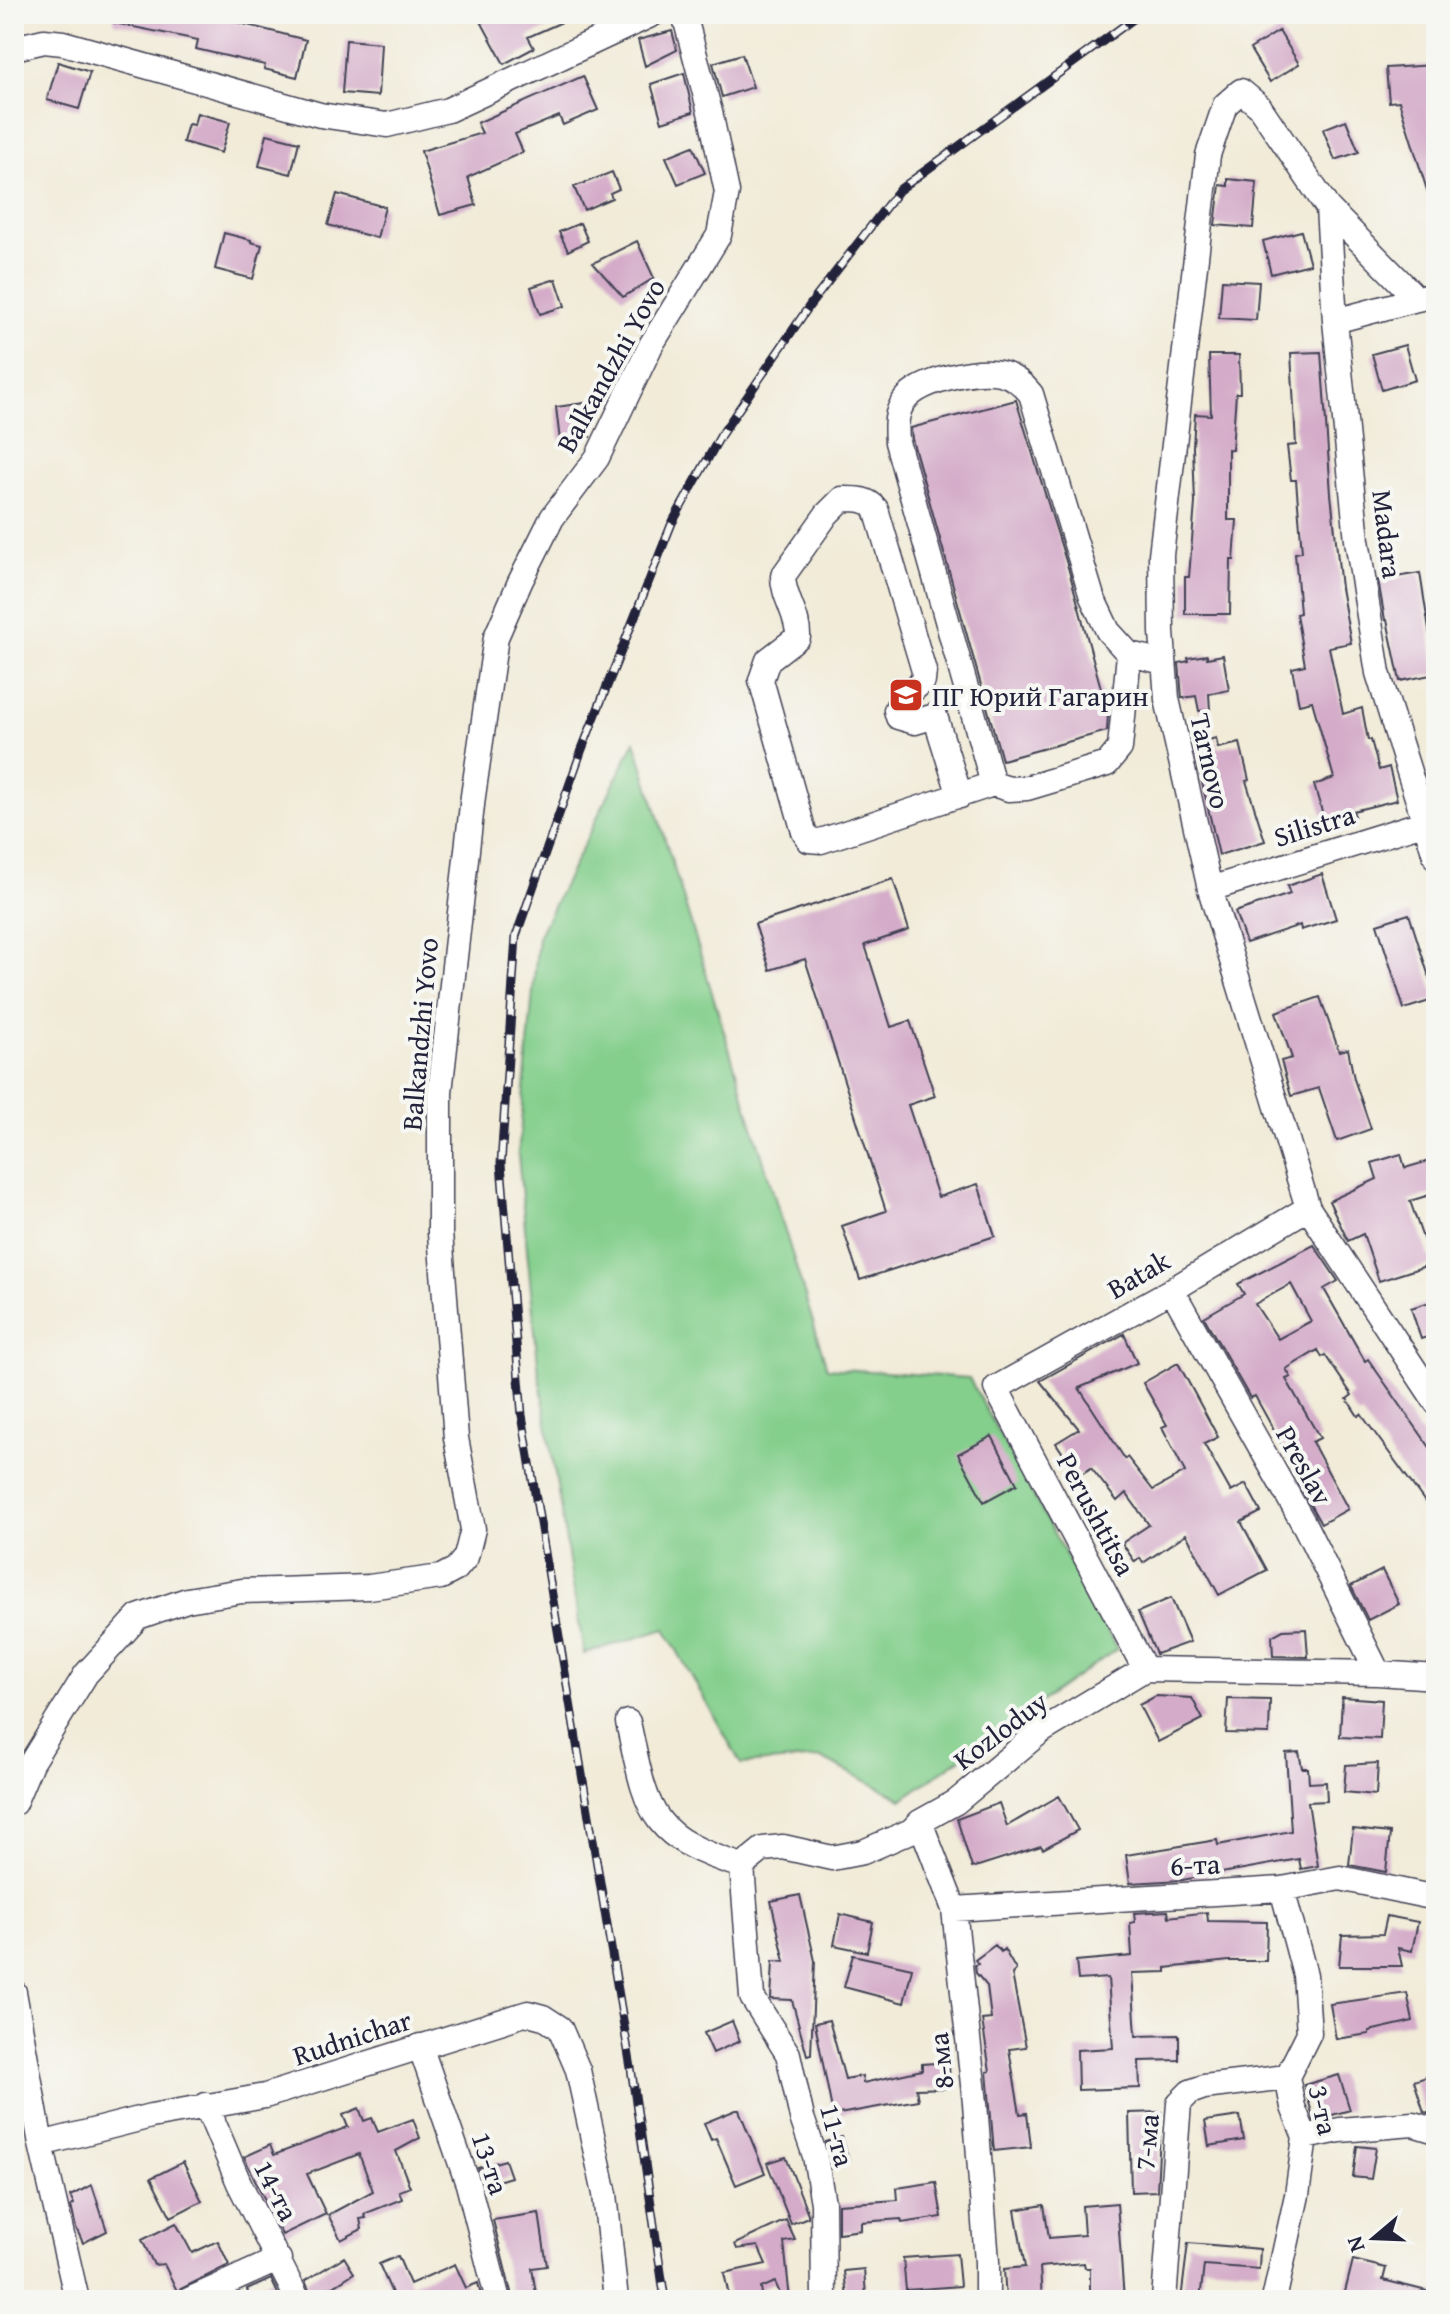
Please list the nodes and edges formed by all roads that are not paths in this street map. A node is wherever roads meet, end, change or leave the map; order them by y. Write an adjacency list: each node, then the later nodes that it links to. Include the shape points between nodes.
1 (653, 14): 3 (street, via 448,110 387,125 320,115 63,43)
2 (684, 14): 23 (street, Balkandzhi Yovo, via 727,192 719,235 651,345 597,458 552,518 520,582 496,637 475,781 440,1092 440,1233 453,1406 473,1529 466,1557 441,1577 369,1587 242,1591 187,1600 138,1617 86,1674 31,1763)
3 (14, 48)
4 (1328, 208): 5 (street); 6 (street, Madara); 8 (street, Tarnovo, via 1259,106 1241,91 1225,105 1208,155 1161,555)
5 (1426, 297): 6 (street)
6 (1335, 321): 11 (street, Madara, via 1357,540 1378,673)
7 (1129, 654): 8 (street); 9 (street, via 1120,748 1107,764 1027,788); 9 (street, via 1108,631 1092,597 1031,394 1020,381 1001,373 965,373 905,399 896,419 897,442)
8 (1164, 662): 13 (street, Tarnovo, via 1167,699)
9 (993, 784): 10 (street)
10 (960, 796): 10 (street, via 821,841 809,840 804,832 761,680 768,660 798,637 783,576 842,499 871,502 876,509 924,671 923,681 901,700 898,717 915,722 935,716)
11 (1431, 820): 12 (street, Madara); 13 (street, Silistra)
12 (1436, 858)
13 (1210, 889): 14 (street, Tarnovo)
14 (1308, 1208): 15 (street, Batak); 16 (street, Tarnovo)
15 (1172, 1290): 17 (street, Batak); 20 (street, Preslav, via 1305,1526)
16 (1425, 1367): 18 (street, Tarnovo)
17 (996, 1388): 19 (street, Perushtitsa)
18 (1436, 1402)
19 (1145, 1669): 20 (street); 24 (street, Kozloduy, via 1040,1732 956,1802)
20 (1378, 1673): 21 (street)
21 (1436, 1677)
22 (628, 1722): 25 (street, via 648,1804 666,1831)
23 (14, 1803)
24 (920, 1822): 25 (street, Kozloduy, via 863,1852 832,1858 783,1847 763,1849); 28 (street, 8-ма)
25 (742, 1866): 42 (street, 11-та, via 752,1997 788,2054 815,2156 823,2203)
26 (1282, 1889): 27 (street, 6-та, via 1340,1878); 28 (street, 6-та); 31 (street, 3-та, via 1305,1975 1309,2033)
27 (1436, 1898)
28 (954, 1909): 43 (street, 8-ма, via 975,2103)
29 (14, 1992): 35 (street)
30 (420, 2046): 32 (street, Rudnichar, via 265,2096); 40 (street, 13-та, via 468,2184); 41 (street, Rudnichar, via 528,2013 560,2028 578,2070 598,2151)
31 (1287, 2077): 34 (street, 3-та); 44 (street, 7-ма, via 1204,2087 1179,2103)
32 (206, 2105): 35 (street, Rudnichar); 36 (street, 14-та)
33 (1436, 2131): 34 (street, via 1413,2124)
34 (1305, 2137): 45 (street, 3-та)
35 (41, 2144): 37 (street)
36 (279, 2259): 38 (street); 39 (street, 14-та)
37 (77, 2300)
38 (189, 2300)
39 (298, 2300)
40 (498, 2300)
41 (616, 2300)
42 (824, 2300)
43 (987, 2300)
44 (1164, 2300)
45 (1274, 2300)

